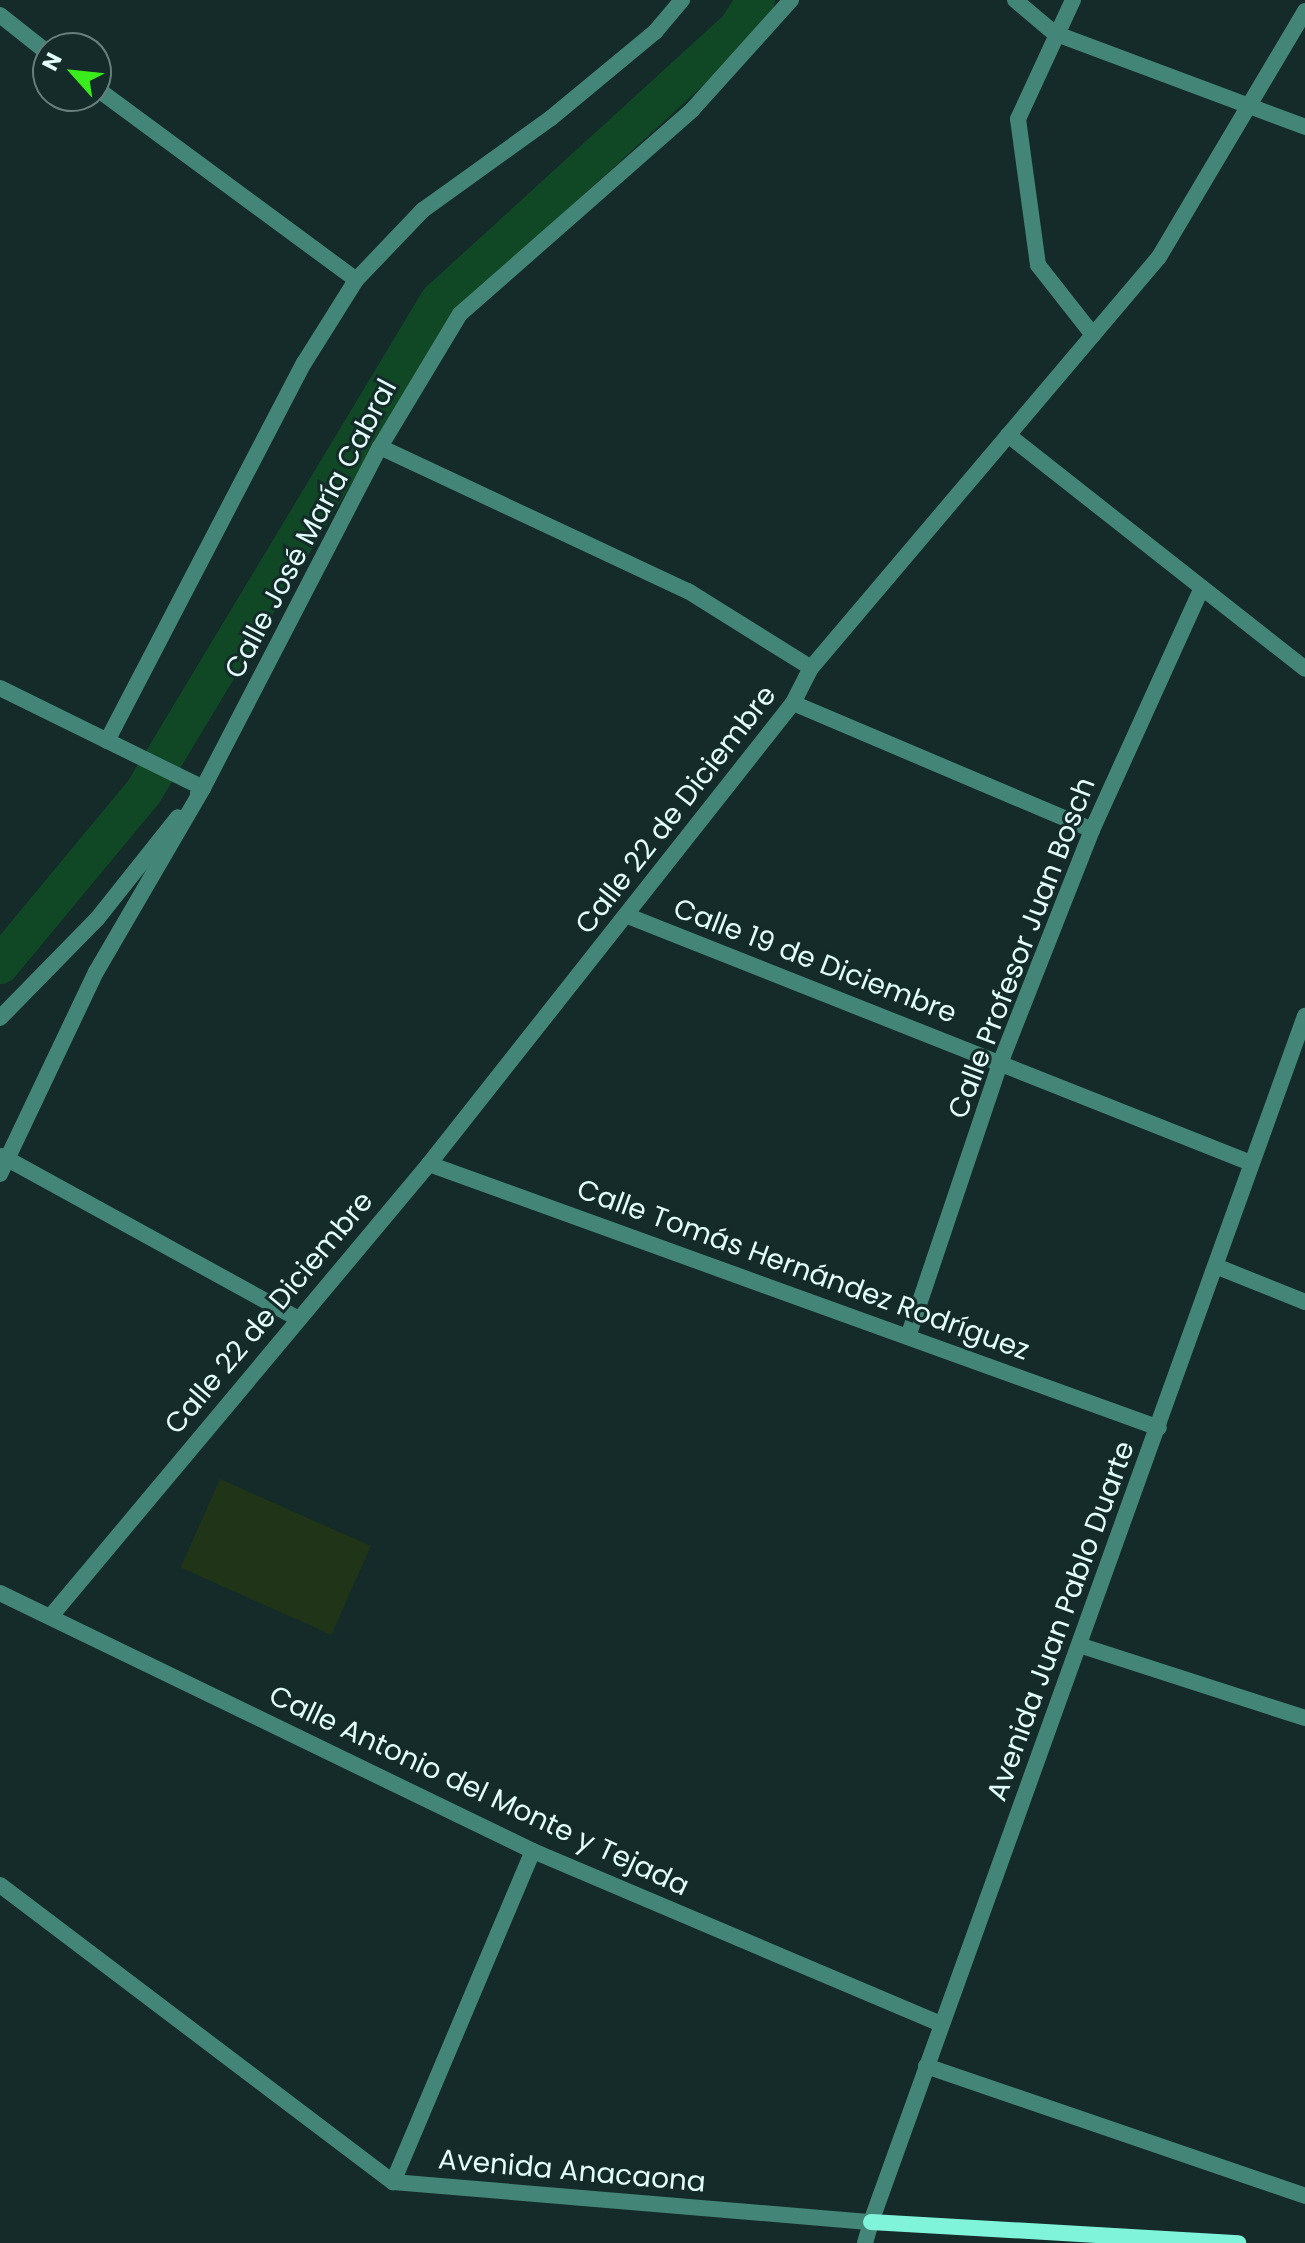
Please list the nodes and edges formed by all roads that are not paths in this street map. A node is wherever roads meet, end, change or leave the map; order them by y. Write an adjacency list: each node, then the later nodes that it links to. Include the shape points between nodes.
1 (682, 0): 12 (street, via 655,32 551,118 423,210)
2 (791, 0): 15 (street, Calle José María Cabral, via 692,110 460,314)
3 (1015, 0): 7 (street)
4 (1073, 0): 7 (street)
5 (1305, 11): 10 (street, Calle 22 de Diciembre)
6 (0, 15): 8 (street)
7 (1054, 33): 10 (street); 13 (street, via 1018,119 1038,265)
8 (32, 40)
9 (112, 100): 12 (street)
10 (1251, 106): 11 (street); 13 (street, Calle 22 de Diciembre, via 1159,257)
11 (1305, 127)
12 (356, 280): 21 (street, via 304,363)
13 (1093, 335): 14 (street, Calle 22 de Diciembre)
14 (1008, 435): 16 (street); 17 (street, Calle 22 de Diciembre)
15 (380, 447): 17 (street, via 688,591); 22 (street, Calle José María Cabral)
16 (1202, 588): 18 (street); 23 (street, Calle Profesor Juan Bosch)
17 (811, 668): 20 (street, Calle 22 de Diciembre)
18 (1305, 669)
19 (0, 688): 21 (street)
20 (793, 703): 23 (street); 24 (street, Calle 22 de Diciembre)
21 (107, 741): 22 (street)
22 (203, 788): 26 (street, via 97,919); 28 (street, Calle José María Cabral, via 96,972)
23 (1092, 830): 27 (street, Calle Profesor Juan Bosch)
24 (628, 916): 27 (street, Calle 19 de Diciembre); 30 (street, Calle 22 de Diciembre)
25 (1305, 1016): 29 (street, Avenida Juan Pablo Duarte)
26 (0, 1018)
27 (1001, 1061): 29 (street, Calle 19 de Diciembre); 35 (street, Calle Profesor Juan Bosch)
28 (5, 1156): 31 (street, Calle José María Cabral); 34 (street)
29 (1251, 1163): 32 (street, Avenida Juan Pablo Duarte)
30 (429, 1164): 34 (street, Calle 22 de Diciembre); 35 (street, Calle Tomás Hernández Rodríguez)
31 (0, 1174)
32 (1218, 1267): 33 (street); 36 (street, Avenida Juan Pablo Duarte)
33 (1305, 1302)
34 (297, 1318): 38 (street, Calle 22 de Diciembre)
35 (909, 1334): 36 (street, Calle Tomás Hernández Rodríguez)
36 (1159, 1428): 39 (street, Avenida Juan Pablo Duarte)
37 (0, 1593): 38 (street, Calle Antonio del Monte y Tejada)
38 (51, 1616): 41 (street, Calle Antonio del Monte y Tejada)
39 (1082, 1646): 40 (street); 43 (street, Avenida Juan Pablo Duarte)
40 (1305, 1718)
41 (533, 1851): 43 (street, Calle Antonio del Monte y Tejada); 45 (street)
42 (0, 1885): 45 (street)
43 (942, 2025): 44 (street, Avenida Juan Pablo Duarte)
44 (926, 2066): 46 (street); 47 (street, Avenida Juan Pablo Duarte)
45 (393, 2182): 47 (street, Avenida Anacaona)
46 (1305, 2196)
47 (871, 2222): 48 (street, Avenida Juan Pablo Duarte); 49 (main road, Avenida Anacaona)
48 (865, 2243)
49 (1238, 2243)

